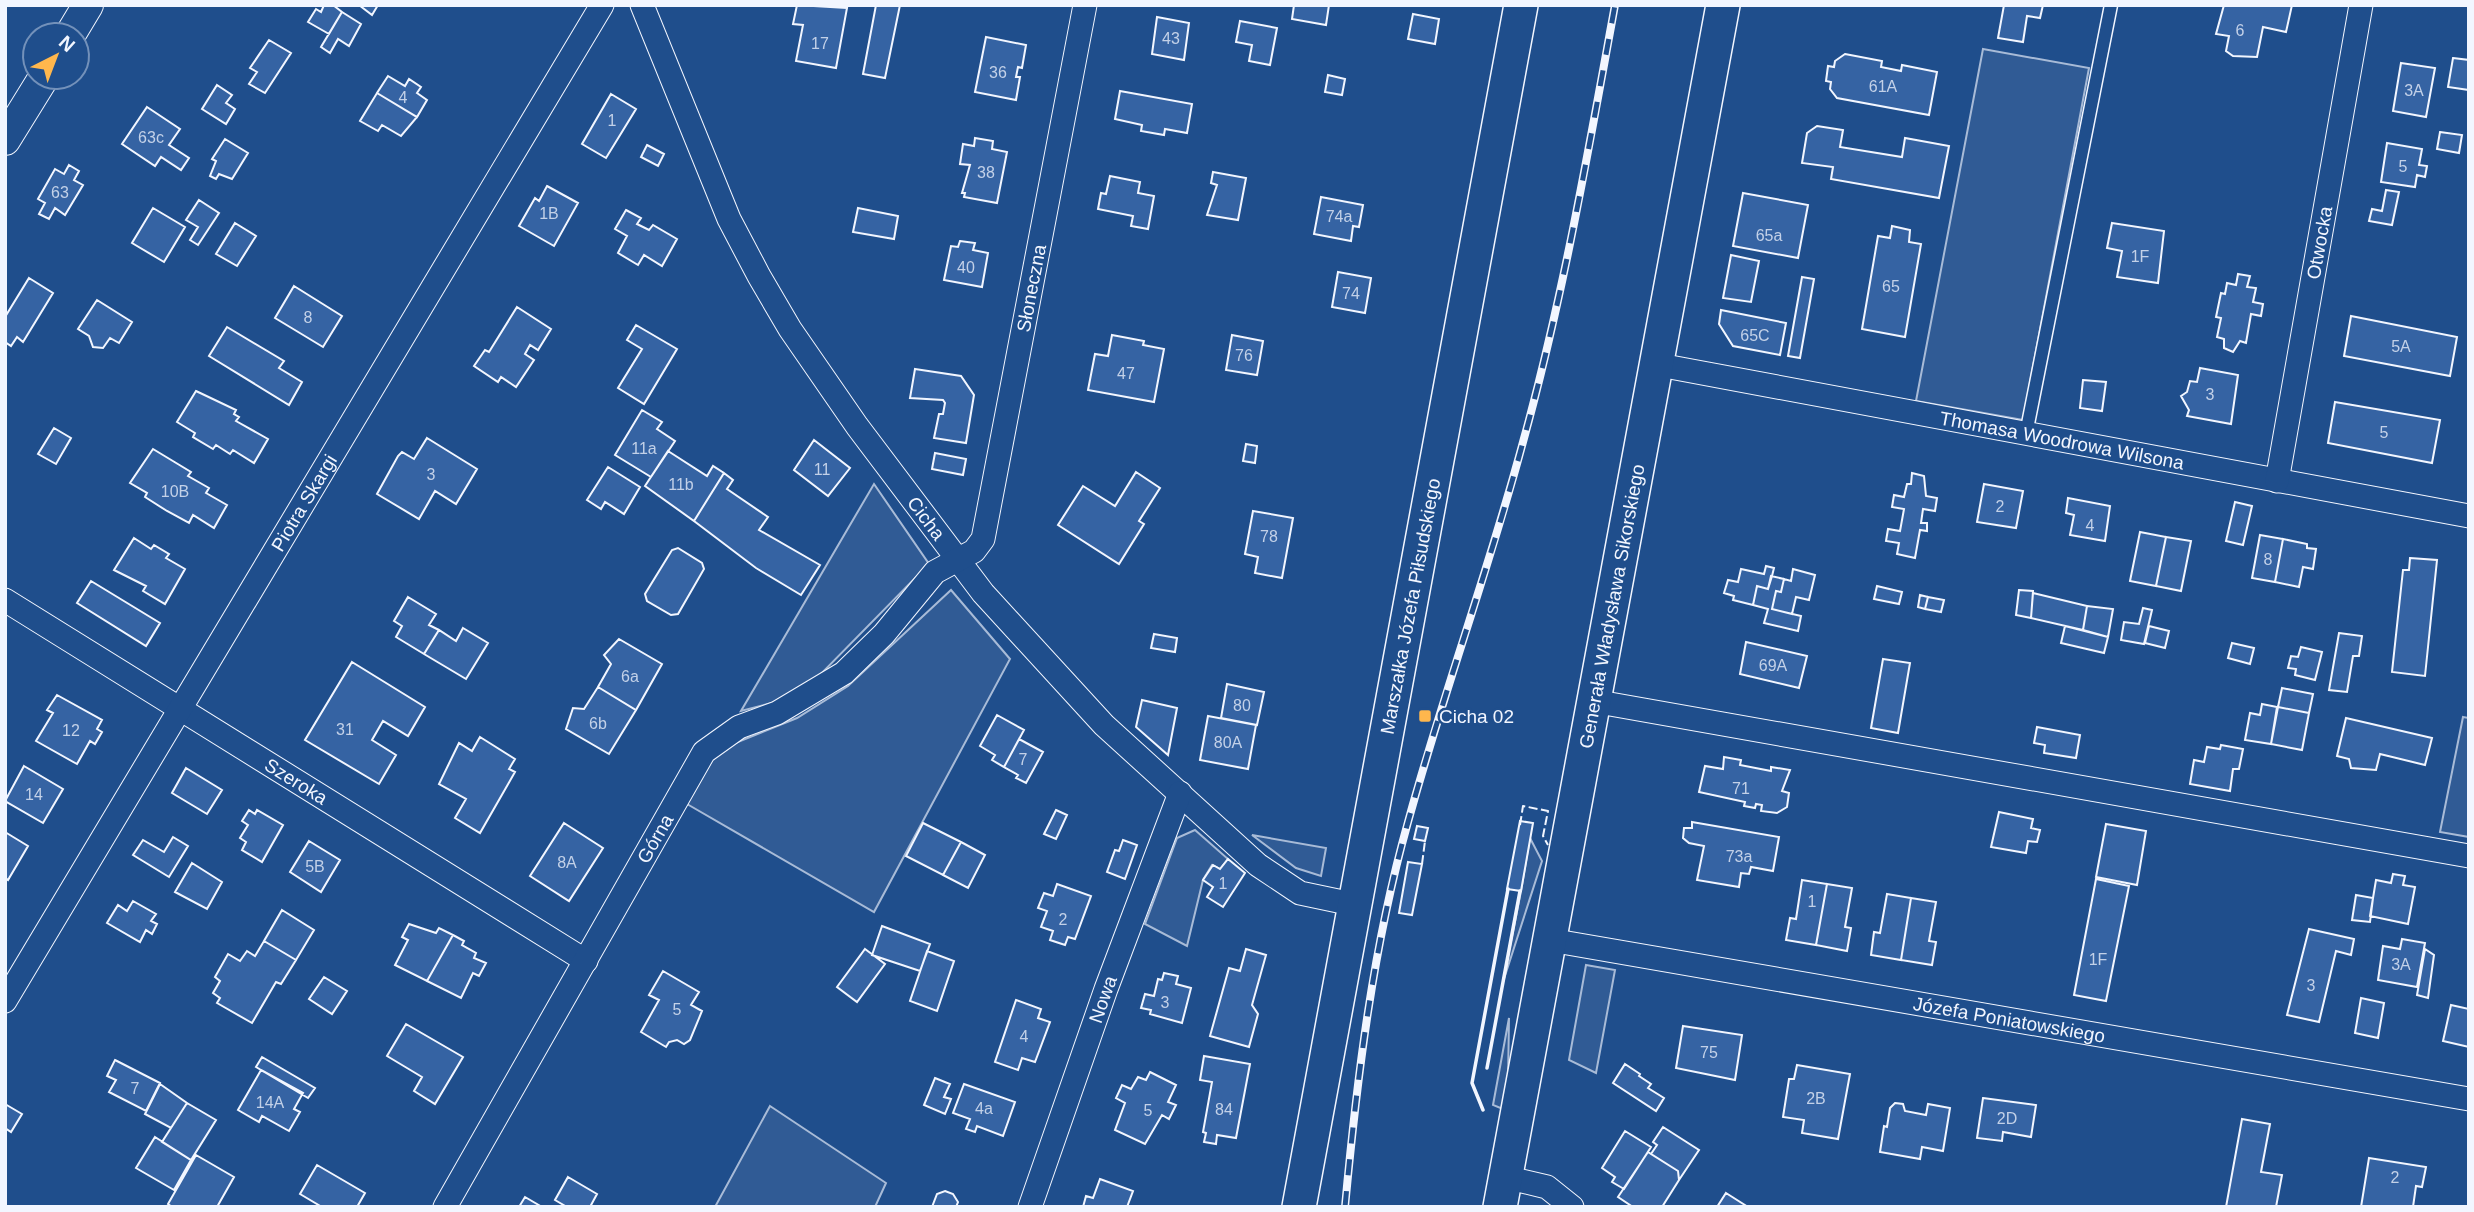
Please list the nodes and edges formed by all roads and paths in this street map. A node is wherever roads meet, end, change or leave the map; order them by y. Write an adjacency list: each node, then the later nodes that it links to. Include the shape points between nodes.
1 (88, 5): 9 (street)
2 (602, 5): 19 (street, Piotra Skargi)
3 (642, 5): 16 (street, Cicha, via 729,219 759,276 857,426)
4 (1085, 5): 16 (street, Słoneczna, via 983,539 974,551)
5 (1521, 5): 22 (main road, Marszałka Józefa Piłsudskiego)
6 (1723, 5): 12 (main road, Generała Władysława Sikorskiego)
7 (2111, 5): 13 (lane)
8 (2361, 5): 14 (street, Otwocka)
9 (78, 21)
10 (35, 91): 11 (street)
11 (5, 140)
12 (1654, 364): 13 (street, Thomasa Woodrowa Wilsona); 18 (main road, Generała Władysława Sikorskiego)
13 (2026, 434): 14 (street, Thomasa Woodrowa Wilsona)
14 (2277, 481): 15 (street, Thomasa Woodrowa Wilsona)
15 (2469, 516)
16 (957, 560): 20 (street, Cicha, via 1069,690); 24 (street, Górna, via 935,572 884,634 844,673 777,713 739,727 704,752)
17 (5, 600): 19 (street, Szeroka)
18 (1593, 701): 21 (street); 23 (main road, Generała Władysława Sikorskiego)
19 (178, 709): 24 (street, Szeroka); 25 (street, Piotra Skargi)
20 (1180, 793): 22 (street, Cicha, via 1277,880 1300,892); 29 (street, Nowa)
21 (2469, 856)
22 (1357, 905): 30 (main road, Marszałka Józefa Piłsudskiego)
23 (1549, 940): 26 (street, Józefa Poniatowskiego); 27 (main road, Generała Władysława Sikorskiego)
24 (586, 961): 28 (street, Górna)
25 (5, 1001)
26 (2469, 1099)
27 (1502, 1192): 31 (street, via 1547,1187)
28 (445, 1207)
29 (1031, 1207)
30 (1299, 1207)
31 (1572, 1207)

